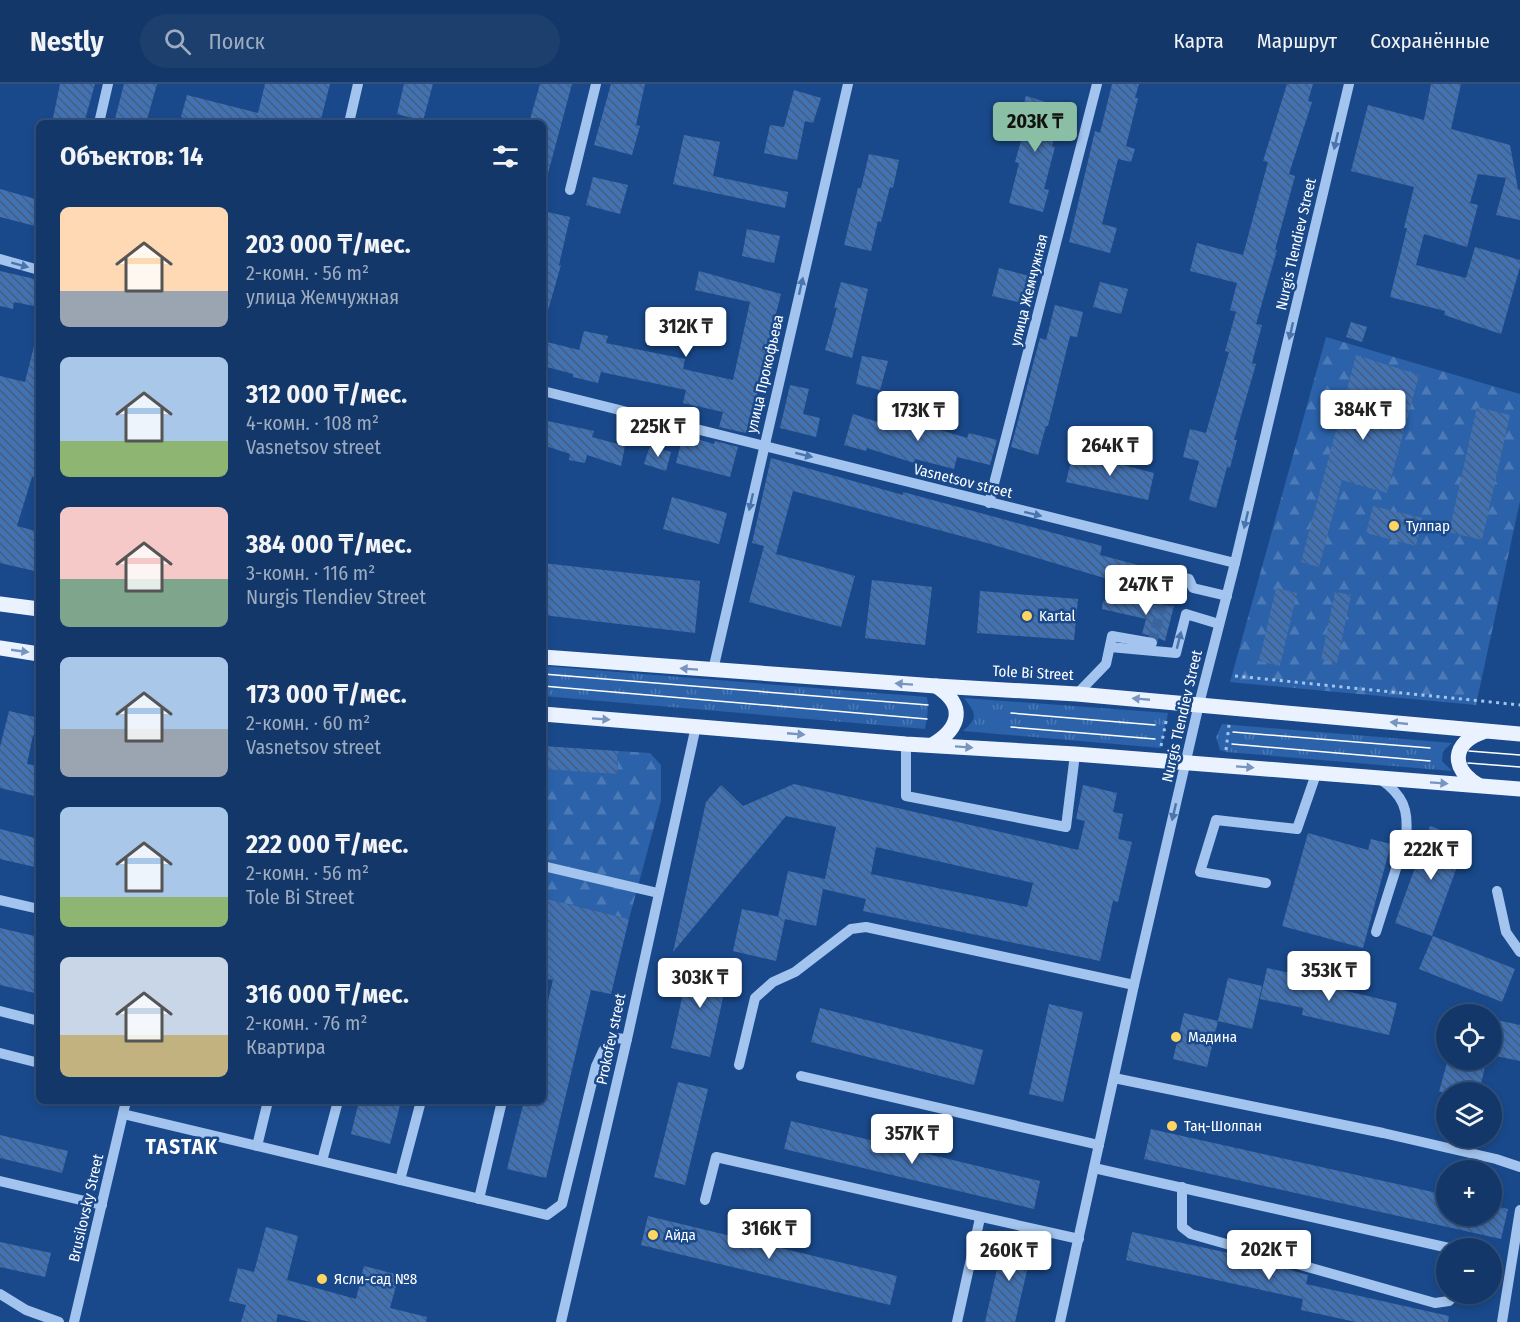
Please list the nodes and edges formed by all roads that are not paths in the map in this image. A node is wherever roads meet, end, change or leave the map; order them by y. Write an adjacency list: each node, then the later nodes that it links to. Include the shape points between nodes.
1 (108, 84): 7 (street)
2 (358, 84): 8 (street)
3 (596, 84): 9 (street)
4 (848, 84): 13 (street, улица Прокофьева, one-way to 4)
5 (1097, 84): 14 (street, улица Жемчужная)
6 (1349, 84): 15 (street, Nurgis Tlendiev Street, one-way to 15)
7 (100, 120)
8 (350, 120)
9 (570, 190)
10 (0, 260): 11 (street, one-way to 11)
11 (36, 269)
12 (546, 392): 13 (street, Vasnetsov street)
13 (764, 445): 14 (street, Vasnetsov street, one-way to 14); 26 (street, улица Прокофьева, one-way to 26)
14 (989, 503): 15 (street, Vasnetsov street, one-way to 15)
15 (1235, 563): 17 (street, Nurgis Tlendiev Street)
16 (1170, 575): 17 (street, via 1188,579 1193,588)
17 (1227, 596): 20 (street, Nurgis Tlendiev Street)
18 (0, 604): 19 (main road)
19 (36, 609)
20 (1219, 624): 22 (street, one-way to 20, via 1176,653 1186,614); 29 (street, Nurgis Tlendiev Street)
21 (1152, 643): 22 (street, via 1112,636)
22 (1110, 647): 28 (street, via 1106,664)
23 (0, 648): 24 (main road, one-way to 24)
24 (36, 654)
25 (546, 657): 26 (main road, Tole Bi Street, one-way to 25)
26 (713, 670): 27 (main road, Tole Bi Street, one-way to 26)
27 (936, 686): 28 (main road, Tole Bi Street); 35 (main road, via 948,694 956,715 946,736)
28 (1077, 694): 29 (main road, Tole Bi Street, one-way to 28)
29 (1199, 704): 32 (main road, Tole Bi Street, one-way to 29); 37 (street, Nurgis Tlendiev Street)
30 (546, 714): 31 (main road, one-way to 31)
31 (696, 726): 34 (main road, one-way to 34); 45 (street, Prokofev street)
32 (1483, 732): 33 (main road, Tole Bi Street); 40 (main road, via 1462,744 1458,759 1466,778)
33 (1520, 734)
34 (906, 744): 35 (main road); 36 (street, via 906,796 1066,827)
35 (932, 745): 36 (main road, one-way to 36)
36 (1075, 754): 37 (main road)
37 (1186, 763): 38 (main road, one-way to 38); 50 (street, Nurgis Tlendiev Street, one-way to 50)
38 (1316, 774): 39 (main road); 43 (street, via 1297,829 1216,820 1200,872)
39 (1379, 779): 40 (main road, one-way to 40); 48 (street, via 1395,790 1405,807 1407,823)
40 (1480, 786): 41 (main road)
41 (1520, 789)
42 (546, 867): 45 (street)
43 (1266, 883)
44 (1497, 891): 49 (street, via 1506,932)
45 (658, 893): 53 (street, Prokofev street)
46 (0, 900): 47 (street)
47 (36, 908)
48 (1376, 932)
49 (1520, 952)
50 (1134, 985): 56 (street, via 867,927 851,929 755,998); 58 (street, Nurgis Tlendiev Street)
51 (0, 1011): 52 (street)
52 (36, 1020)
53 (627, 1039): 73 (street, via 614,1038 596,1066 562,1204 547,1215); 84 (street, Prokofev street)
54 (0, 1053): 55 (street)
55 (36, 1062)
56 (739, 1065)
57 (801, 1076): 65 (street)
58 (1114, 1078): 65 (street, Nurgis Tlendiev Street); 68 (street, via 1383,1133)
59 (125, 1104): 64 (street, Brusilovsky Street)
60 (267, 1104): 66 (street)
61 (337, 1104): 67 (street)
62 (420, 1104): 71 (street)
63 (501, 1104): 73 (street)
64 (123, 1114): 66 (street); 75 (street, Brusilovsky Street)
65 (1099, 1145): 69 (street, Nurgis Tlendiev Street)
66 (257, 1146): 67 (street)
67 (322, 1161): 71 (street)
68 (1520, 1167)
69 (1094, 1168): 72 (street); 78 (street, Nurgis Tlendiev Street)
70 (0, 1180): 75 (street)
71 (400, 1180): 73 (street)
72 (1182, 1187): 79 (street); 81 (street, via 1182,1227 1191,1234)
73 (479, 1199)
74 (705, 1200): 77 (street, via 716,1158)
75 (102, 1205): 83 (street, Brusilovsky Street)
76 (1520, 1210): 87 (street)
77 (980, 1218): 78 (street); 85 (street)
78 (1079, 1239): 86 (street, Nurgis Tlendiev Street)
79 (1436, 1245)
80 (0, 1294): 82 (street, via 26,1310)
81 (1436, 1303)
82 (59, 1322)
83 (74, 1322)
84 (561, 1322)
85 (957, 1322)
86 (1060, 1322)
87 (1502, 1322)

